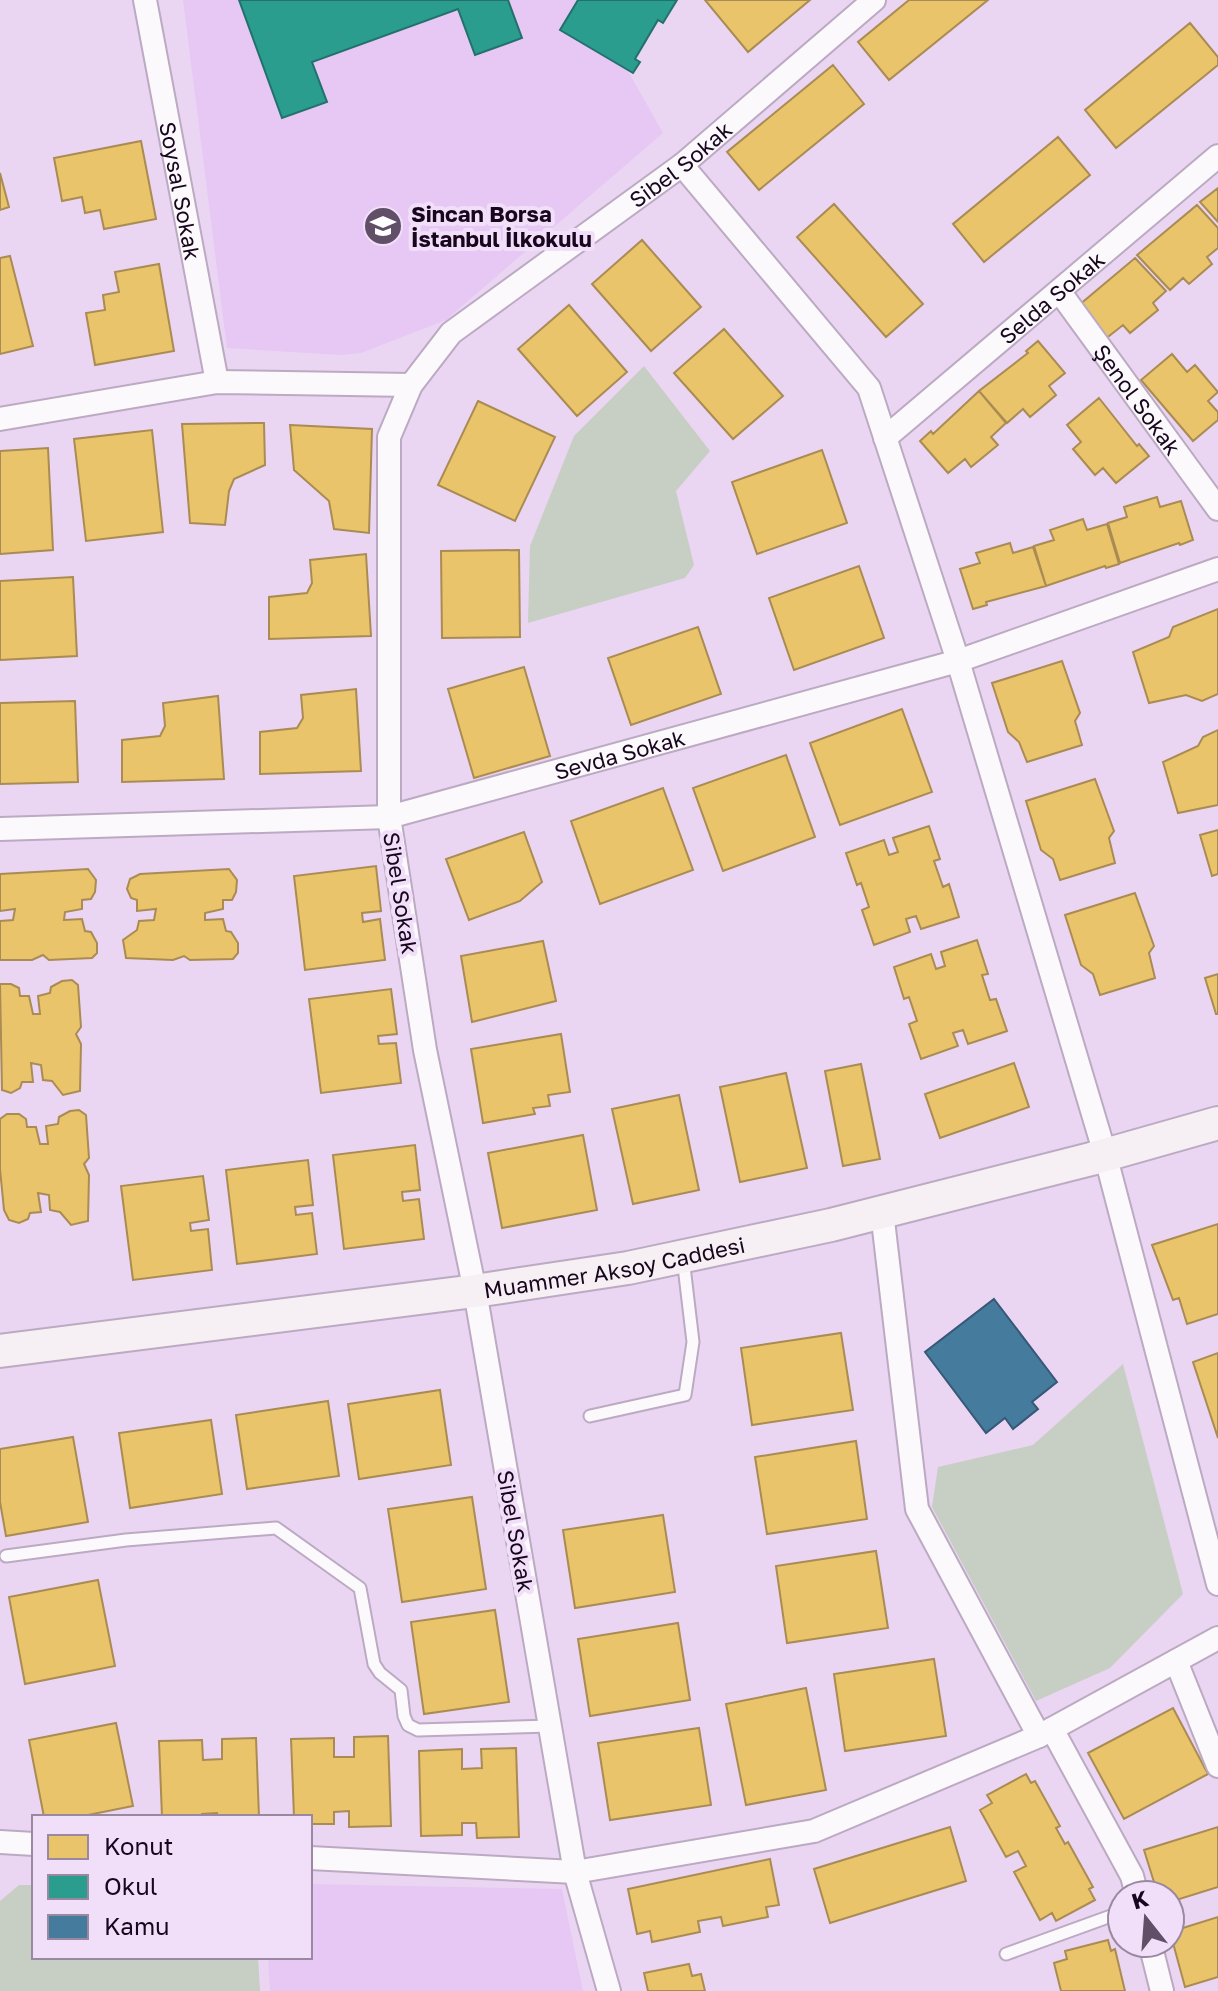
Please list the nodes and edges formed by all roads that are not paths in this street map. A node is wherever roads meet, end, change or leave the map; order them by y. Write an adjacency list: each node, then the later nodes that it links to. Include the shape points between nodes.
1 (145, 0): 6 (street, Soysal Sokak)
2 (874, 0): 4 (street, Sibel Sokak)
3 (1218, 156): 5 (street, Selda Sokak)
4 (682, 165): 7 (street, Sibel Sokak, via 451,333); 9 (street, via 869,388)
5 (1059, 291): 9 (street, Selda Sokak); 10 (street, Şenol Sokak)
6 (217, 382): 7 (street); 8 (street)
7 (411, 385): 13 (street, Sibel Sokak, via 389,437)
8 (0, 419)
9 (885, 438): 12 (street)
10 (1218, 509)
11 (1218, 569): 12 (street, Sevda Sokak)
12 (958, 661): 13 (street, Sevda Sokak); 16 (street)
13 (389, 817): 14 (street, Sevda Sokak); 19 (street, Sibel Sokak, via 425,1050)
14 (0, 829)
15 (1218, 1123): 16 (street, Muammer Aksoy Caddesi)
16 (1105, 1154): 17 (street, Muammer Aksoy Caddesi); 23 (street)
17 (882, 1212): 18 (street, Muammer Aksoy Caddesi); 27 (street, via 917,1509)
18 (682, 1257): 19 (street, Muammer Aksoy Caddesi); 21 (lane, via 693,1342 685,1395)
19 (475, 1291): 20 (street, Muammer Aksoy Caddesi); 26 (street, Sibel Sokak)
20 (0, 1351)
21 (590, 1416)
22 (6, 1556): 26 (lane, via 276,1528 360,1588 374,1664 401,1690 405,1721 412,1729)
23 (1218, 1584)
24 (1218, 1638): 25 (street)
25 (1176, 1661): 27 (street); 28 (street)
26 (550, 1726): 32 (street, Sibel Sokak)
27 (1045, 1733): 32 (street, via 814,1831); 33 (street)
28 (1218, 1766)
29 (0, 1842): 30 (street)
30 (32, 1844)
31 (312, 1858): 32 (street)
32 (575, 1872): 37 (street, Sibel Sokak)
33 (1133, 1879)
34 (1106, 1918): 35 (lane)
35 (1006, 1954)
36 (1154, 1959): 38 (street)
37 (609, 1991)
38 (1162, 1991)

